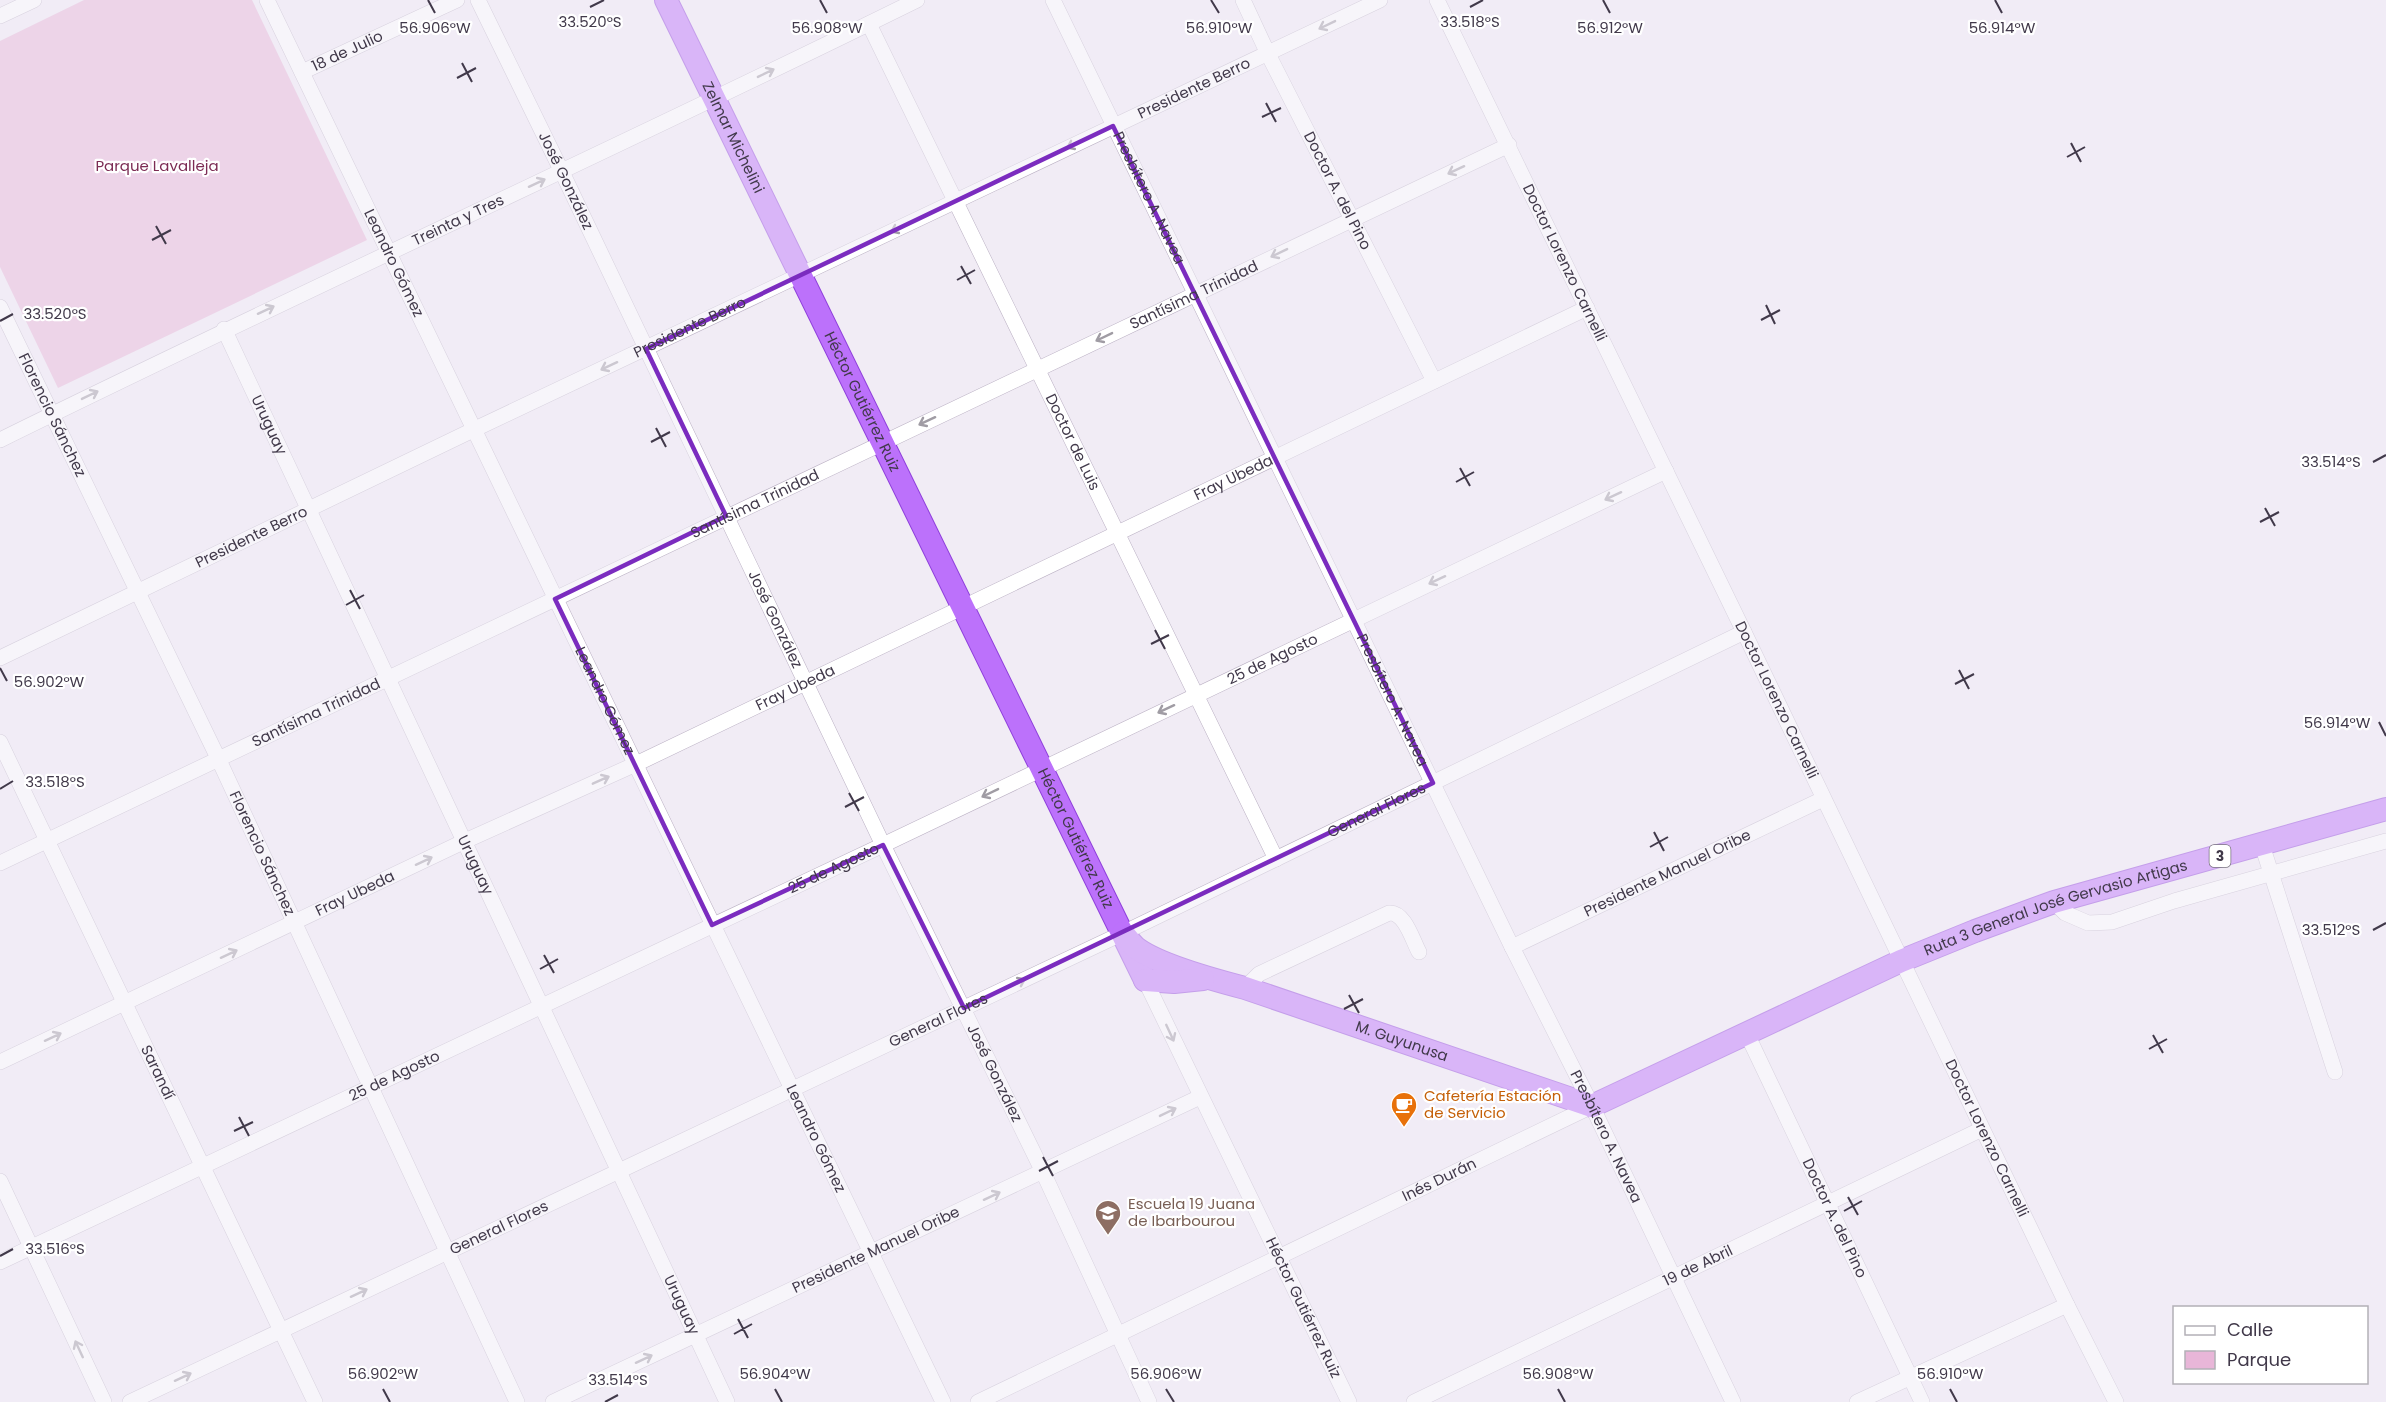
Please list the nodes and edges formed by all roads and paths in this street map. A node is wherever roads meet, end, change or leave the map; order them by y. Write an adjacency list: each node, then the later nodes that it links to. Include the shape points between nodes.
1 (34, 0): 11 (street)
2 (267, 0): 14 (street, Leandro Gómez)
3 (457, 0): 14 (street, 18 de Julio)
4 (477, 0): 18 (street, José González)
5 (666, 0): 15 (highway, Zelmar Michelini)
6 (917, 0): 12 (street, Treinta y Tres)
7 (1053, 0): 16 (street, Presbítero A. Navea)
8 (1243, 0): 13 (street, Doctor A. del Pino)
9 (1380, 0): 13 (street, Presidente Berro, one-way to 13)
10 (1437, 0): 17 (street, Doctor Lorenzo Carnelli)
11 (0, 16)
12 (869, 24): 15 (street, Treinta y Tres, one-way to 12); 19 (street, Doctor de Luis)
13 (1268, 54): 16 (street, Presidente Berro); 20 (street, Doctor A. del Pino)
14 (302, 72): 21 (street, Leandro Gómez)
15 (714, 99): 18 (street, Treinta y Tres); 22 (highway, Zelmar Michelini)
16 (1113, 126): 19 (street, Presidente Berro, one-way to 19); 23 (street, Presbítero A. Navea)
17 (1509, 145): 20 (street, Santísima Trinidad, one-way to 20); 25 (street, Doctor Lorenzo Carnelli)
18 (562, 171): 21 (street, Treinta y Tres, one-way to 18); 27 (street, José González)
19 (955, 201): 22 (street, Presidente Berro, one-way to 22); 28 (street, Doctor de Luis)
20 (1352, 218): 23 (street, Santísima Trinidad, one-way to 23); 29 (street, Doctor A. del Pino)
21 (389, 253): 26 (street, Treinta y Tres, one-way to 21); 31 (street, Leandro Gómez)
22 (800, 275): 27 (street, Presidente Berro); 33 (highway, Héctor Gutiérrez Ruiz)
23 (1195, 294): 28 (street, Santísima Trinidad, one-way to 28); 34 (street, Presbítero A. Navea)
24 (0, 307): 30 (street, Florencio Sánchez)
25 (1587, 308): 29 (street, Fray Ubeda); 35 (street, Doctor Lorenzo Carnelli)
26 (225, 329): 30 (street, Treinta y Tres, one-way to 26); 36 (street, Uruguay)
27 (646, 349): 31 (street, Presidente Berro, one-way to 31); 37 (street, José González)
28 (1038, 369): 33 (street, Santísima Trinidad, one-way to 33); 38 (street, Doctor de Luis)
29 (1434, 381): 34 (street, Fray Ubeda)
30 (51, 414): 32 (street, Treinta y Tres); 39 (street, Florencio Sánchez)
31 (473, 430): 36 (street, Presidente Berro); 40 (street, Leandro Gómez)
32 (0, 440)
33 (881, 443): 37 (street, Santísima Trinidad); 41 (highway, Héctor Gutiérrez Ruiz)
34 (1274, 458): 38 (street, Fray Ubeda); 42 (street, Presbítero A. Navea)
35 (1666, 471): 42 (street, 25 de Agosto, one-way to 42); 43 (street, Doctor Lorenzo Carnelli)
36 (308, 509): 39 (street, Presidente Berro); 45 (street, Uruguay)
37 (726, 516): 40 (street, Santísima Trinidad); 46 (street, José González)
38 (1118, 533): 41 (street, Fray Ubeda); 47 (street, Doctor de Luis)
39 (138, 591): 44 (street, Presidente Berro); 49 (street, Florencio Sánchez)
40 (555, 599): 45 (street, Santísima Trinidad); 50 (street, Leandro Gómez)
41 (962, 608): 46 (street, Fray Ubeda); 51 (highway, Héctor Gutiérrez Ruiz)
42 (1353, 619): 47 (street, 25 de Agosto); 52 (street, Presbítero A. Navea)
43 (1744, 632): 52 (street, General Flores); 53 (street, Doctor Lorenzo Carnelli)
44 (0, 658)
45 (387, 678): 49 (street, Santísima Trinidad); 56 (street, Uruguay)
46 (807, 682): 50 (street, Fray Ubeda); 59 (street, José González)
47 (1197, 695): 51 (street, 25 de Agosto, one-way to 51); 60 (street, Doctor de Luis)
48 (0, 742): 55 (street, Sarandí)
49 (218, 758): 55 (street, Santísima Trinidad); 64 (street, Florencio Sánchez)
50 (636, 764): 56 (street, Fray Ubeda, one-way to 50); 65 (street, Leandro Gómez)
51 (1042, 768): 59 (street, 25 de Agosto, one-way to 59); 66 (highway, Héctor Gutiérrez Ruiz)
52 (1433, 783): 60 (street, General Flores); 67 (street, Presbítero A. Navea)
53 (1823, 799): 67 (street, Presidente Manuel Oribe); 69 (street, Doctor Lorenzo Carnelli)
54 (2386, 809): 58 (highway, Ruta 3 General José Gervasio Artigas / 3)
55 (47, 840): 61 (street, Santísima Trinidad); 74 (street, Sarandí)
56 (465, 841): 64 (street, Fray Ubeda, one-way to 56); 75 (street, Uruguay)
57 (2386, 841): 62 (street)
58 (2262, 844): 62 (street); 63 (highway, Ruta 3 General José Gervasio Artigas / 3)
59 (883, 845): 65 (street, 25 de Agosto); 76 (street, José González)
60 (1276, 859): 66 (street, General Flores)
61 (0, 863)
62 (2271, 873): 63 (street, via 2112,922 2088,923 2065,913); 79 (street)
63 (2054, 902): 69 (highway, Ruta 3 General José Gervasio Artigas)
64 (294, 922): 74 (street, Fray Ubeda, one-way to 64); 80 (street, Florencio Sánchez)
65 (712, 924): 75 (street, 25 de Agosto); 81 (street, Leandro Gómez)
66 (1123, 933): 70 (highway, M. Guyunusa, via 1136,947); 72 (highway, Héctor Gutiérrez Ruiz); 76 (street, General Flores, one-way to 66)
67 (1512, 947): 83 (street, Presbítero A. Navea)
68 (1419, 951): 73 (street, via 1400,916 1389,913 1259,974)
69 (1901, 961): 77 (highway, Inés Durán); 84 (street, Doctor Lorenzo Carnelli)
70 (1169, 963): 71 (highway, M. Guyunusa); 72 (highway)
71 (1210, 979): 72 (highway, M. Guyunusa); 73 (highway, M. Guyunusa)
72 (1145, 980): 82 (street, Héctor Gutiérrez Ruiz, one-way to 82)
73 (1245, 988): 83 (highway, M. Guyunusa)
74 (126, 1002): 78 (street, Fray Ubeda, one-way to 74); 85 (street, Sarandí)
75 (541, 1004): 80 (street, 25 de Agosto); 86 (street, Uruguay)
76 (964, 1008): 81 (street, General Flores); 87 (street, José González)
77 (1747, 1034): 83 (highway, Inés Durán); 89 (street, Doctor A. del Pino)
78 (0, 1062)
79 (2336, 1072)
80 (369, 1086): 85 (street, 25 de Agosto); 91 (street, Florencio Sánchez)
81 (791, 1090): 86 (street, General Flores); 92 (street, Leandro Gómez)
82 (1200, 1097): 87 (street, Presidente Manuel Oribe, one-way to 82); 93 (street, Héctor Gutiérrez Ruiz)
83 (1592, 1106): 93 (street, Inés Durán); 95 (street, Presbítero A. Navea)
84 (1982, 1129): 89 (street, 19 de Abril); 96 (street, Doctor Lorenzo Carnelli)
85 (203, 1165): 90 (street, 25 de Agosto); 97 (street, Sarandí)
86 (619, 1171): 91 (street, General Flores); 98 (street, Uruguay)
87 (1043, 1172): 92 (street, Presidente Manuel Oribe, one-way to 87); 99 (street, José González)
88 (0, 1181): 90 (street)
89 (1826, 1202): 95 (street, 19 de Abril); 100 (street, Doctor A. del Pino)
90 (31, 1247): 94 (street, 25 de Agosto); 101 (street, one-way to 90)
91 (447, 1252): 97 (street, General Flores, one-way to 91); 104 (street, Florencio Sánchez)
92 (871, 1252): 98 (street, Presidente Manuel Oribe); 107 (street, Leandro Gómez)
93 (1279, 1256): 99 (street, Inés Durán); 110 (street, Héctor Gutiérrez Ruiz)
94 (0, 1262)
95 (1675, 1278): 111 (street, 19 de Abril); 112 (street, Presbítero A. Navea)
96 (2067, 1305): 100 (street); 115 (street, Doctor Lorenzo Carnelli)
97 (280, 1331): 102 (street, General Flores, one-way to 97); 103 (street, Sarandí)
98 (696, 1335): 105 (street, Presidente Manuel Oribe, one-way to 98); 106 (street, Uruguay)
99 (1117, 1335): 108 (street, Inés Durán); 109 (street, José González)
100 (1910, 1377): 113 (street); 114 (street, Doctor A. del Pino)
101 (104, 1402)
102 (130, 1402)
103 (315, 1402)
104 (518, 1402)
105 (553, 1402)
106 (727, 1402)
107 (943, 1402)
108 (978, 1402)
109 (1149, 1402)
110 (1349, 1402)
111 (1413, 1402)
112 (1733, 1402)
113 (1857, 1402)
114 (1922, 1402)
115 (2116, 1402)

